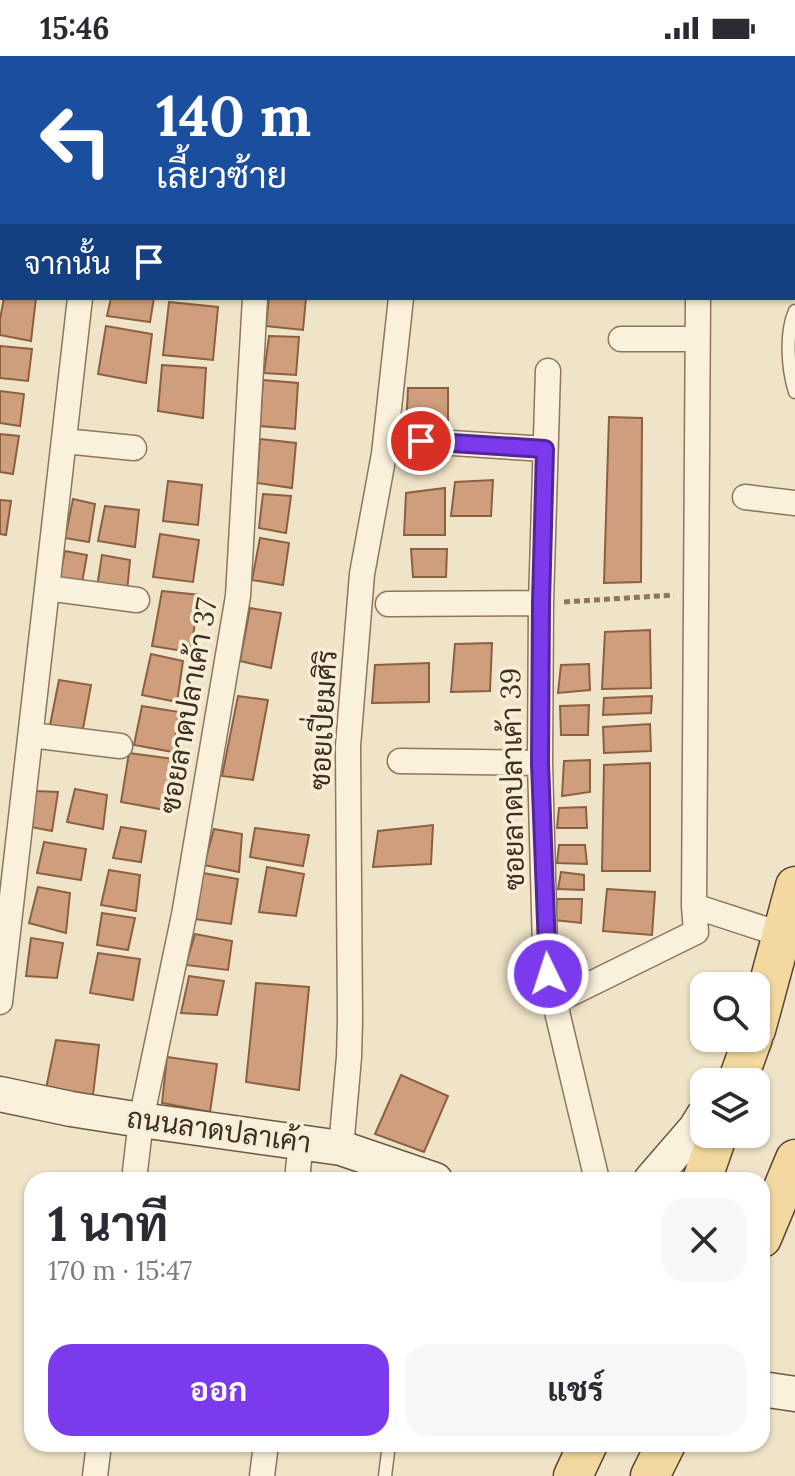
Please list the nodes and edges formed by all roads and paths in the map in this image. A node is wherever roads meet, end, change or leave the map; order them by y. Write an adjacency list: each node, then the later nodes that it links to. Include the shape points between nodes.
1 (80, 300): 10 (street)
2 (255, 300): 33 (street, ซอยลาดปลาเค้า 37, via 238,596 184,915)
3 (401, 300): 36 (street, ซอยเปี่ยมศิริ, via 384,454 362,574 348,746 350,1033)
4 (698, 300): 7 (street)
5 (795, 311): 9 (lane, via 788,369)
6 (621, 339): 7 (street)
7 (697, 339): 17 (street)
8 (548, 371): 13 (street, ซอยลาดปลาเค้า 39)
9 (795, 392)
10 (64, 441): 12 (street); 16 (street)
11 (421, 441): 13 (street)
12 (134, 448)
13 (545, 449): 19 (street, ซอยลาดปลาเค้า 39)
14 (745, 497): 15 (street)
15 (795, 503)
16 (47, 588): 18 (street); 21 (street)
17 (695, 594): 19 (path); 26 (street)
18 (137, 600)
19 (541, 603): 20 (street); 24 (street, ซอยลาดปลาเค้า 39)
20 (388, 604)
21 (31, 735): 22 (street); 30 (street)
22 (120, 746)
23 (400, 761): 24 (street)
24 (540, 763): 29 (street, ซอยลาดปลาเค้า 39, via 545,948)
25 (795, 886): 27 (main road)
26 (694, 906): 27 (street); 29 (street, via 696,932)
27 (789, 920): 28 (main road); 31 (main road, via 784,984 785,997)
28 (770, 983)
29 (556, 1001): 41 (street, ซอยลาดปลาเค้า 39)
30 (0, 1002)
31 (795, 1009)
32 (0, 1094): 33 (main road, ถนนลาดปลาเค้า)
33 (141, 1120): 35 (main road, ถนนลาดปลาเค้า); 38 (street, ซอยลาดปลาเค้า 37)
34 (690, 1135): 42 (main road)
35 (301, 1141): 36 (main road, ถนนลาดปลาเค้า); 39 (street)
36 (341, 1148): 40 (main road, ถนนลาดปลาเค้า)
37 (713, 1148): 43 (main road)
38 (135, 1172)
39 (298, 1172)
40 (412, 1172)
41 (595, 1172)
42 (658, 1172)
43 (705, 1172)
44 (786, 1185): 45 (main road)
45 (770, 1220)
46 (770, 1390): 47 (main road)
47 (795, 1394)
48 (98, 1452): 54 (street)
49 (265, 1452): 55 (street)
50 (388, 1452): 56 (lane)
51 (576, 1452): 57 (main road)
52 (584, 1452): 57 (main road)
53 (662, 1452): 58 (main road)
54 (95, 1476)
55 (262, 1476)
56 (385, 1476)
57 (571, 1476)
58 (650, 1476)

